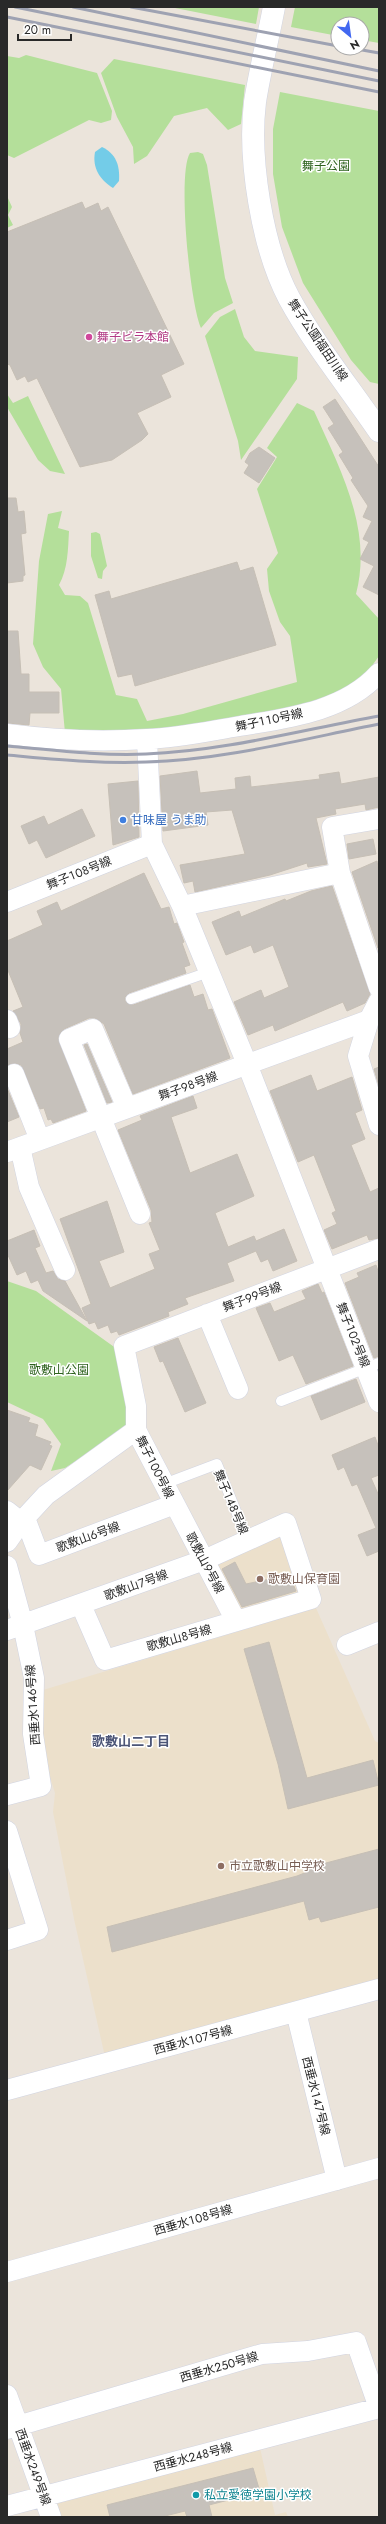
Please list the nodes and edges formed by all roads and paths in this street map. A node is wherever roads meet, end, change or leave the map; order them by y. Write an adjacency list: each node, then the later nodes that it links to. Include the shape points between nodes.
1 (274, 7): 2 (street, 舞子公園福田川線, via 255,103 257,190 266,231 279,275 289,297 308,329)
2 (379, 431)
3 (379, 673): 5 (street, 舞子１１０号線, via 367,686 336,704 278,720)
4 (7, 734): 5 (street, 舞子１１０号線, via 37,738)
5 (148, 739): 7 (street)
6 (379, 818): 8 (street, via 332,827)
7 (152, 844): 9 (street, 舞子１０８号線); 10 (street, 舞子１０２号線)
8 (340, 873): 10 (street); 12 (street)
9 (7, 902)
10 (182, 906): 11 (street, 舞子１０２号線)
11 (209, 972): 13 (lane); 16 (street, 舞子１０２号線)
12 (379, 988)
13 (131, 999)
14 (379, 1002): 15 (street)
15 (369, 1020): 16 (street, 舞子９８号線); 20 (street, via 358,1056)
16 (247, 1064): 18 (street, 舞子９８号線); 25 (street, 舞子１０２号線)
17 (14, 1074): 21 (street)
18 (126, 1108): 19 (street, 舞子９８号線); 19 (street, via 93,1029 69,1039)
19 (101, 1117): 21 (street, 舞子９８号線); 23 (street)
20 (379, 1125)
21 (40, 1140): 22 (street, 舞子９８号線)
22 (14, 1150): 26 (street)
23 (140, 1214)
24 (379, 1249): 25 (street, 舞子９９号線)
25 (326, 1269): 27 (street, 舞子９９号線); 28 (street, 舞子１０２号線)
26 (65, 1270)
27 (207, 1314): 29 (street); 32 (street, 舞子９９号線, via 124,1346 136,1406)
28 (372, 1366): 30 (lane); 31 (street, 舞子１０２号線)
29 (238, 1389)
30 (281, 1401)
31 (379, 1402)
32 (136, 1430): 33 (street, 舞子１００号線); 35 (street)
33 (164, 1484): 34 (street, 舞子１００号線); 36 (lane, 舞子１４８号線, via 218,1464)
34 (175, 1504): 35 (street, 歌敷山６号線, via 39,1555); 38 (street, 歌敷山９号線)
35 (18, 1517): 37 (street)
36 (248, 1541): 38 (street, 歌敷山７号線); 40 (street, 舞子１４８号線, via 286,1523)
37 (7, 1542)
38 (204, 1560): 41 (street, 歌敷山７号線); 42 (street, 歌敷山９号線)
39 (7, 1566): 43 (street, 西垂水１４６号線)
40 (311, 1599): 42 (street, 歌敷山８号線)
41 (81, 1604): 42 (street, 歌敷山８号線, via 105,1660); 43 (street, 歌敷山７号線)
42 (236, 1621)
43 (15, 1628): 46 (street, 西垂水１４６号線, via 34,1678 33,1734 41,1786)
44 (379, 1632): 45 (street)
45 (347, 1645)
46 (7, 1795)
47 (7, 1831): 48 (street, via 38,1930)
48 (7, 1940)
49 (379, 1989): 50 (street, 西垂水１０７号線)
50 (296, 2012): 51 (street, 西垂水１０７号線); 53 (street, 西垂水１４７号線)
51 (7, 2090)
52 (379, 2168): 53 (street, 西垂水１０８号線)
53 (337, 2180): 54 (street, 西垂水１０８号線)
54 (7, 2272)
55 (7, 2394): 57 (street, 西垂水２４９号線)
56 (379, 2408): 57 (street, 西垂水２５０号線, via 356,2342 308,2351 262,2354); 58 (street, 西垂水２４８号線)
57 (13, 2428): 58 (street, 西垂水２４９号線)
58 (44, 2496): 59 (street, 西垂水２４８号線); 60 (street, 西垂水２４９号線)
59 (7, 2506)
60 (51, 2517)

